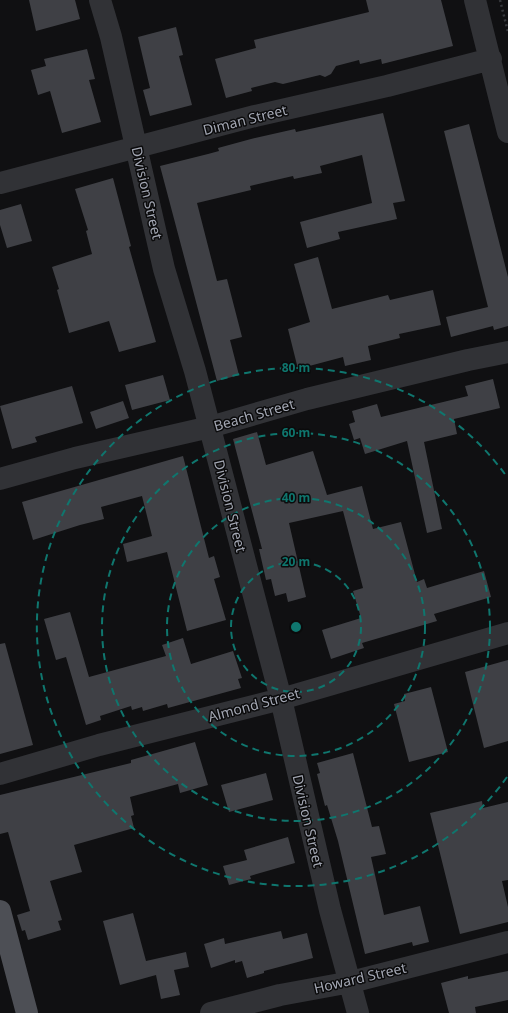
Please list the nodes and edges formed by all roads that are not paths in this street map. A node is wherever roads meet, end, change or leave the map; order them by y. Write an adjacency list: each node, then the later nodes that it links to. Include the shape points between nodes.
1 (100, 0): 5 (street, Division Street)
2 (475, 0): 3 (street)
3 (491, 59): 4 (street); 5 (street, Diman Street, via 255,116)
4 (508, 132)
5 (136, 148): 6 (street, Diman Street); 8 (street, Division Street, via 164,269)
6 (0, 183)
7 (508, 352): 8 (street, Beach Street, via 307,399)
8 (210, 427): 9 (street, Beach Street, via 75,458); 11 (street, Division Street)
9 (0, 479)
10 (508, 633): 11 (street, Almond Street)
11 (281, 699): 12 (street, Almond Street); 15 (street, Division Street, via 330,910)
12 (0, 774)
13 (0, 911): 16 (main road)
14 (508, 942): 15 (street, Howard Street)
15 (351, 982): 17 (street, Howard Street, via 280,995); 18 (street, Division Street)
16 (27, 1013)
17 (211, 1013)
18 (358, 1013)

